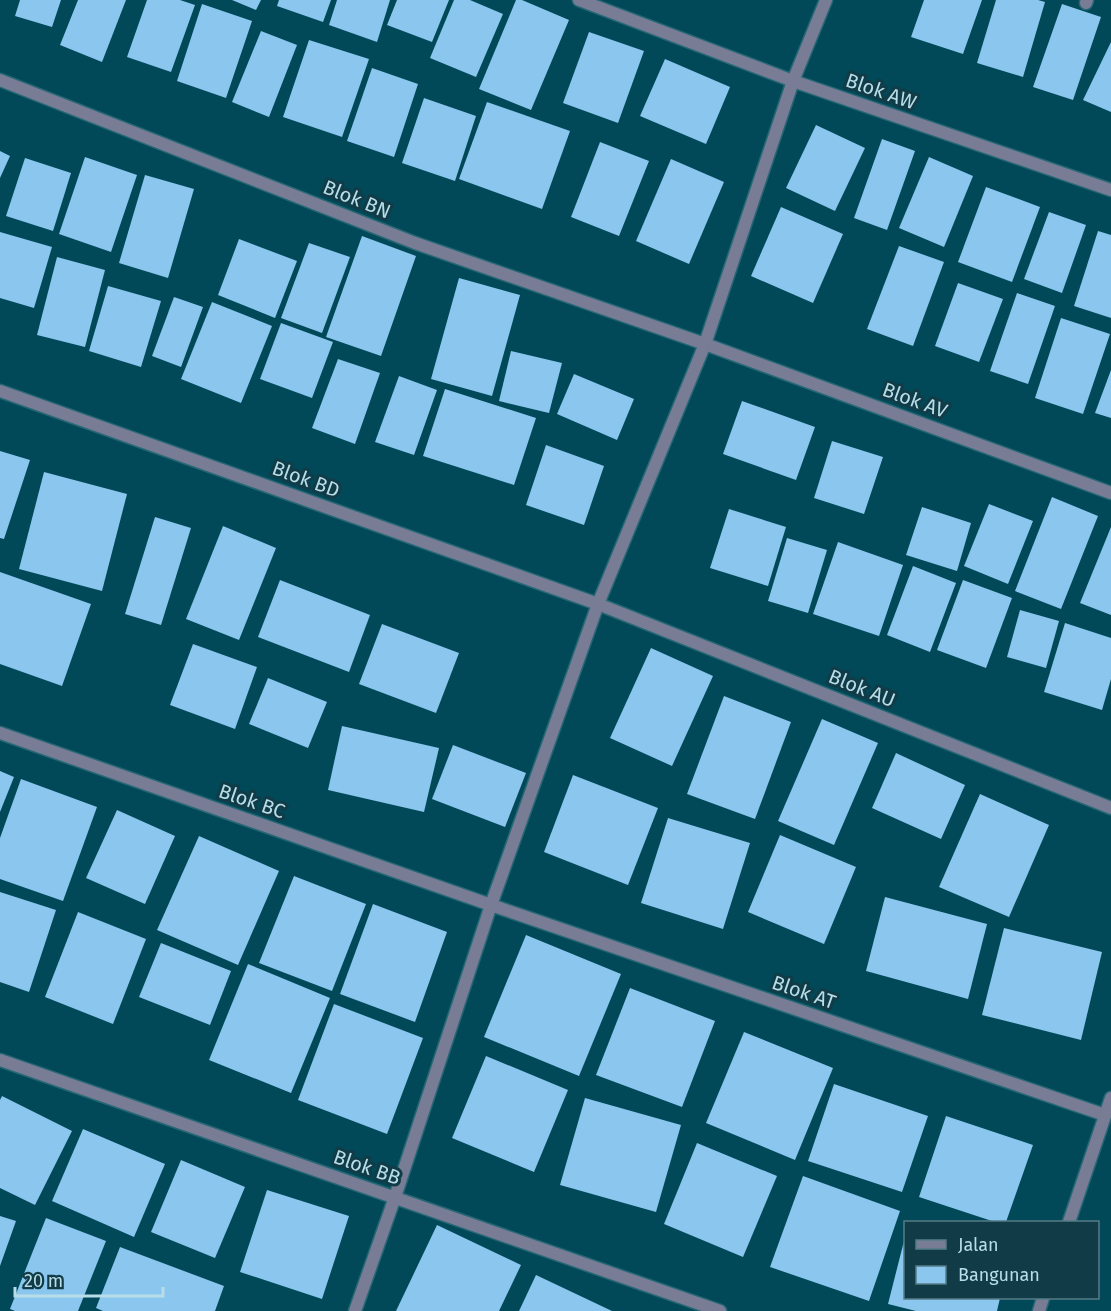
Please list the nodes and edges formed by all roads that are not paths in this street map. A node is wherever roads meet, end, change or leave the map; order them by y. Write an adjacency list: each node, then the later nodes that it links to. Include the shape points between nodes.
1 (579, 0): 4 (street, Blok AW)
2 (826, 0): 4 (street)
3 (0, 80): 6 (street, Blok BN, via 415,243)
4 (793, 81): 5 (street, Blok AW); 6 (street)
5 (1111, 190)
6 (705, 344): 8 (street, Blok AV); 9 (street)
7 (0, 391): 9 (street, Blok BD)
8 (1111, 493)
9 (598, 604): 11 (street, Blok AU); 12 (street)
10 (0, 733): 12 (street, Blok BC)
11 (1111, 808)
12 (491, 905): 15 (street, Blok AT); 16 (street)
13 (0, 1060): 16 (street, Blok BB)
14 (1111, 1098): 15 (street)
15 (1105, 1115): 17 (street)
16 (395, 1197): 18 (street); 19 (street, Blok BB)
17 (1069, 1221)
18 (355, 1311)
19 (720, 1311)

